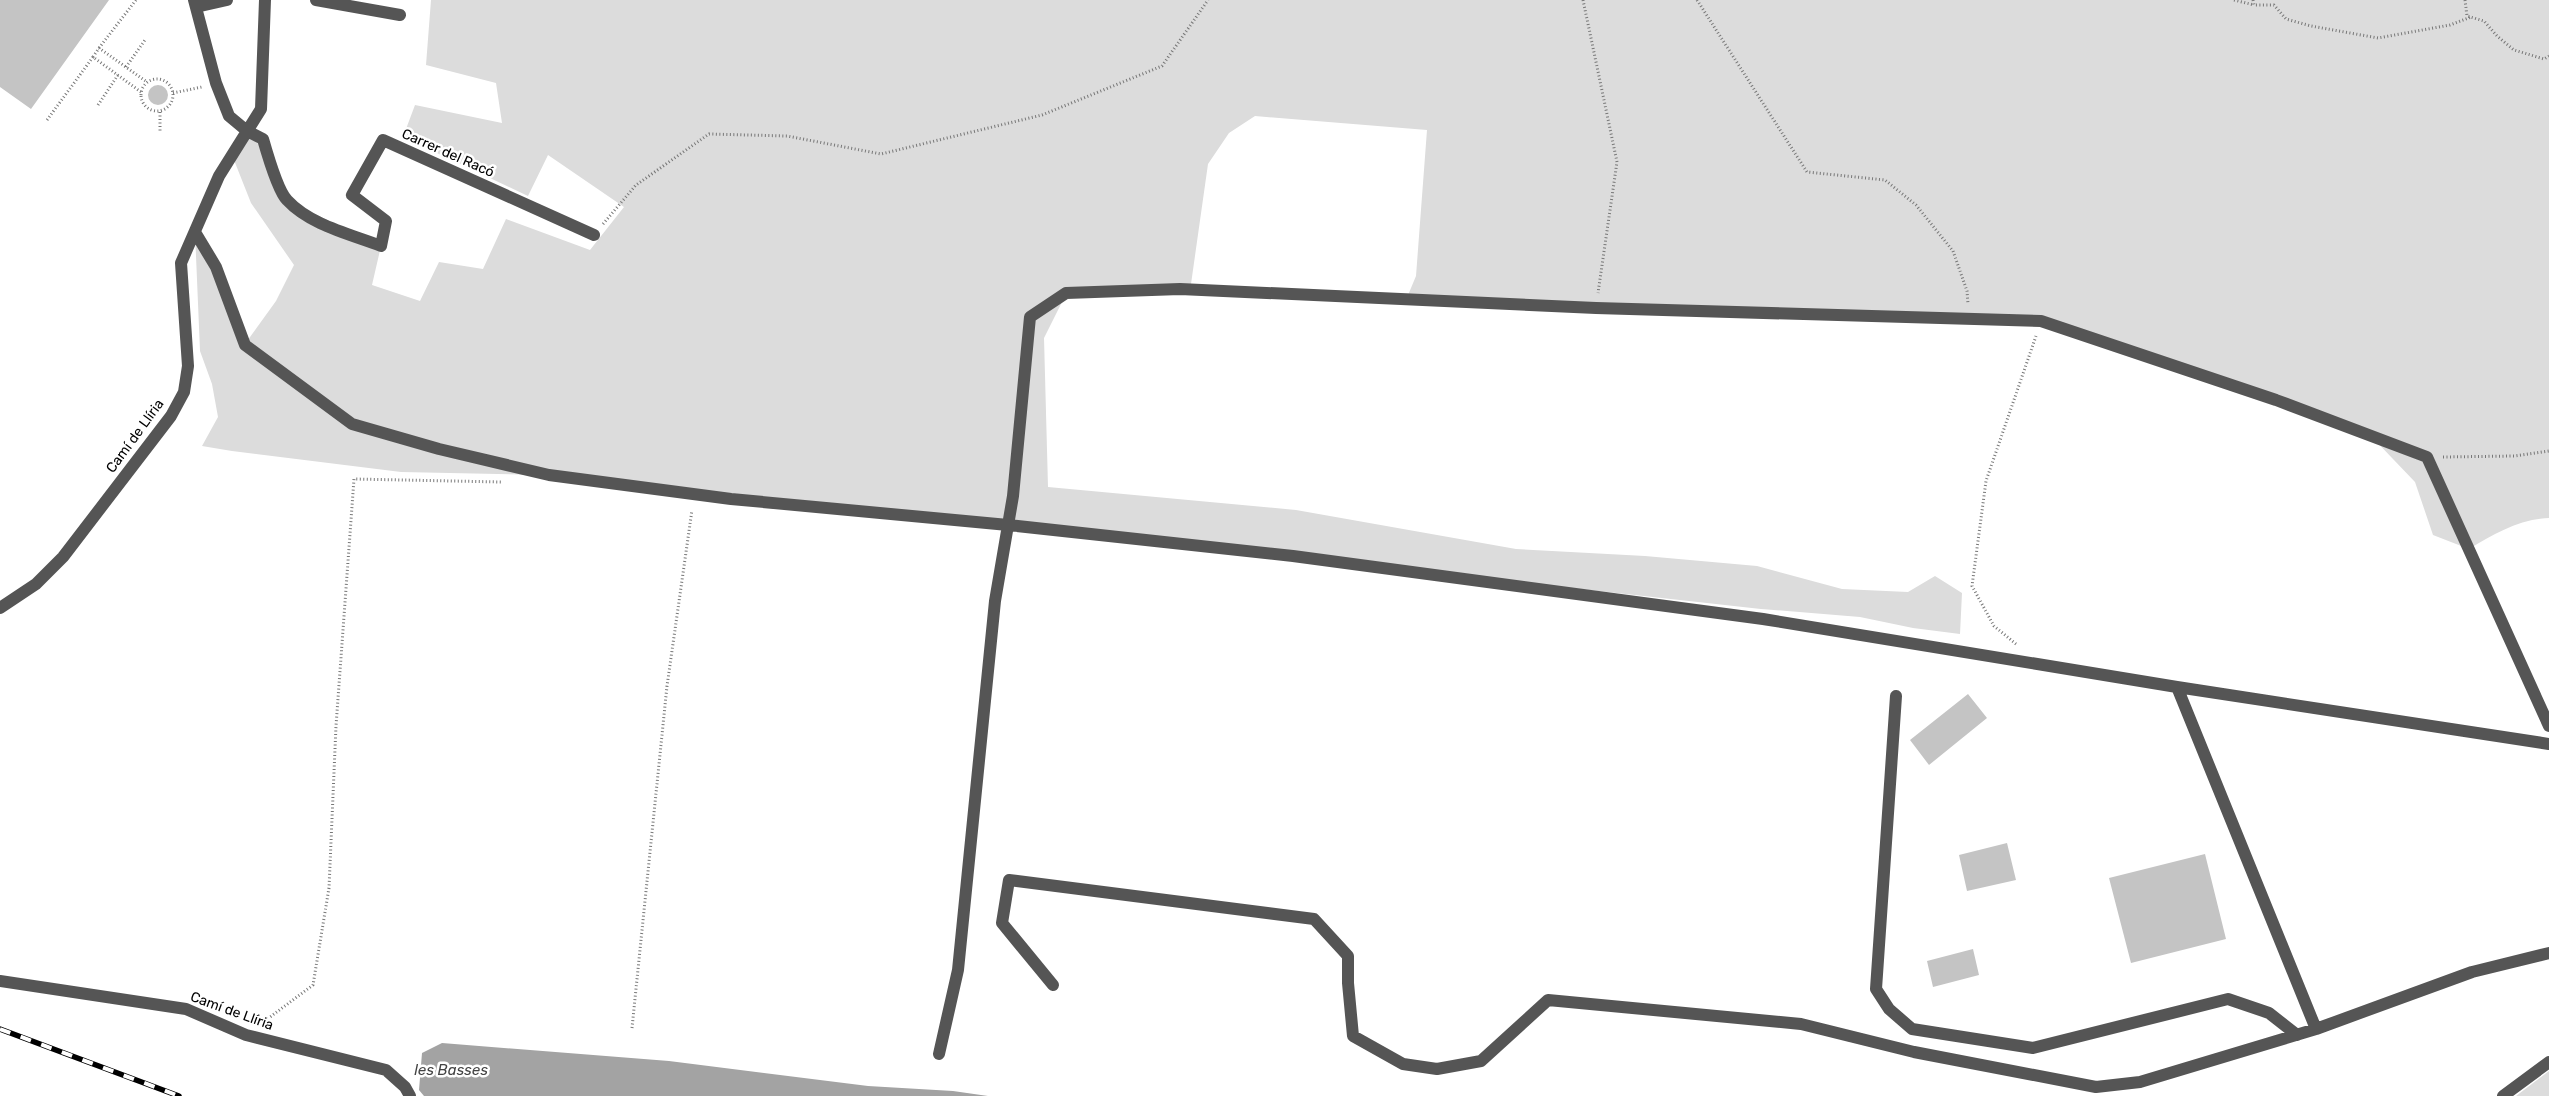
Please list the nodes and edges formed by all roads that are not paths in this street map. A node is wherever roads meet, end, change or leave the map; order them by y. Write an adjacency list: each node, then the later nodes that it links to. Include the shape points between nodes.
1 (226, 0): 4 (street)
2 (265, 0): 6 (street, Camí de Llíria, via 261,109)
3 (316, 0): 5 (street)
4 (195, 3): 6 (street, via 228,116)
5 (400, 14)
6 (247, 131): 7 (street, Camí de Llíria, via 219,176); 8 (street, Carrer del Racó, via 263,139 286,200 307,216 380,246 386,221 352,195 383,140)
7 (195, 232): 9 (street, via 216,267 245,345 352,424 549,475 694,494); 10 (street, Camí de Llíria, via 181,263 188,366 184,392 171,416 63,557 36,584)
8 (594, 235)
9 (1008, 525): 11 (street, via 1312,558 1763,619); 13 (street, via 1030,317 1066,293 1180,289 1596,308 2041,321 2276,400 2427,457); 20 (street, via 995,601 958,970)
10 (0, 608)
11 (2177, 687): 14 (street); 18 (street)
12 (1896, 696): 19 (street, via 1876,989 1889,1009 1912,1029 2033,1048 2228,999 2269,1013)
13 (2549, 726)
14 (2549, 744)
15 (2549, 953): 18 (street, via 2472,972)
16 (0, 981): 22 (street, Camí de Llíria, via 186,1009 246,1035 386,1070)
17 (1054, 985): 19 (street, via 1002,923 1009,880 1314,919 1348,956 1353,1036 1403,1064 1437,1069 1481,1061 1548,1000 1801,1024 1914,1052 2096,1087 2140,1082)
18 (2316, 1029): 19 (street)
19 (2297, 1035)
20 (939, 1054)
21 (2549, 1062): 23 (street)
22 (410, 1096)
23 (2503, 1096)

